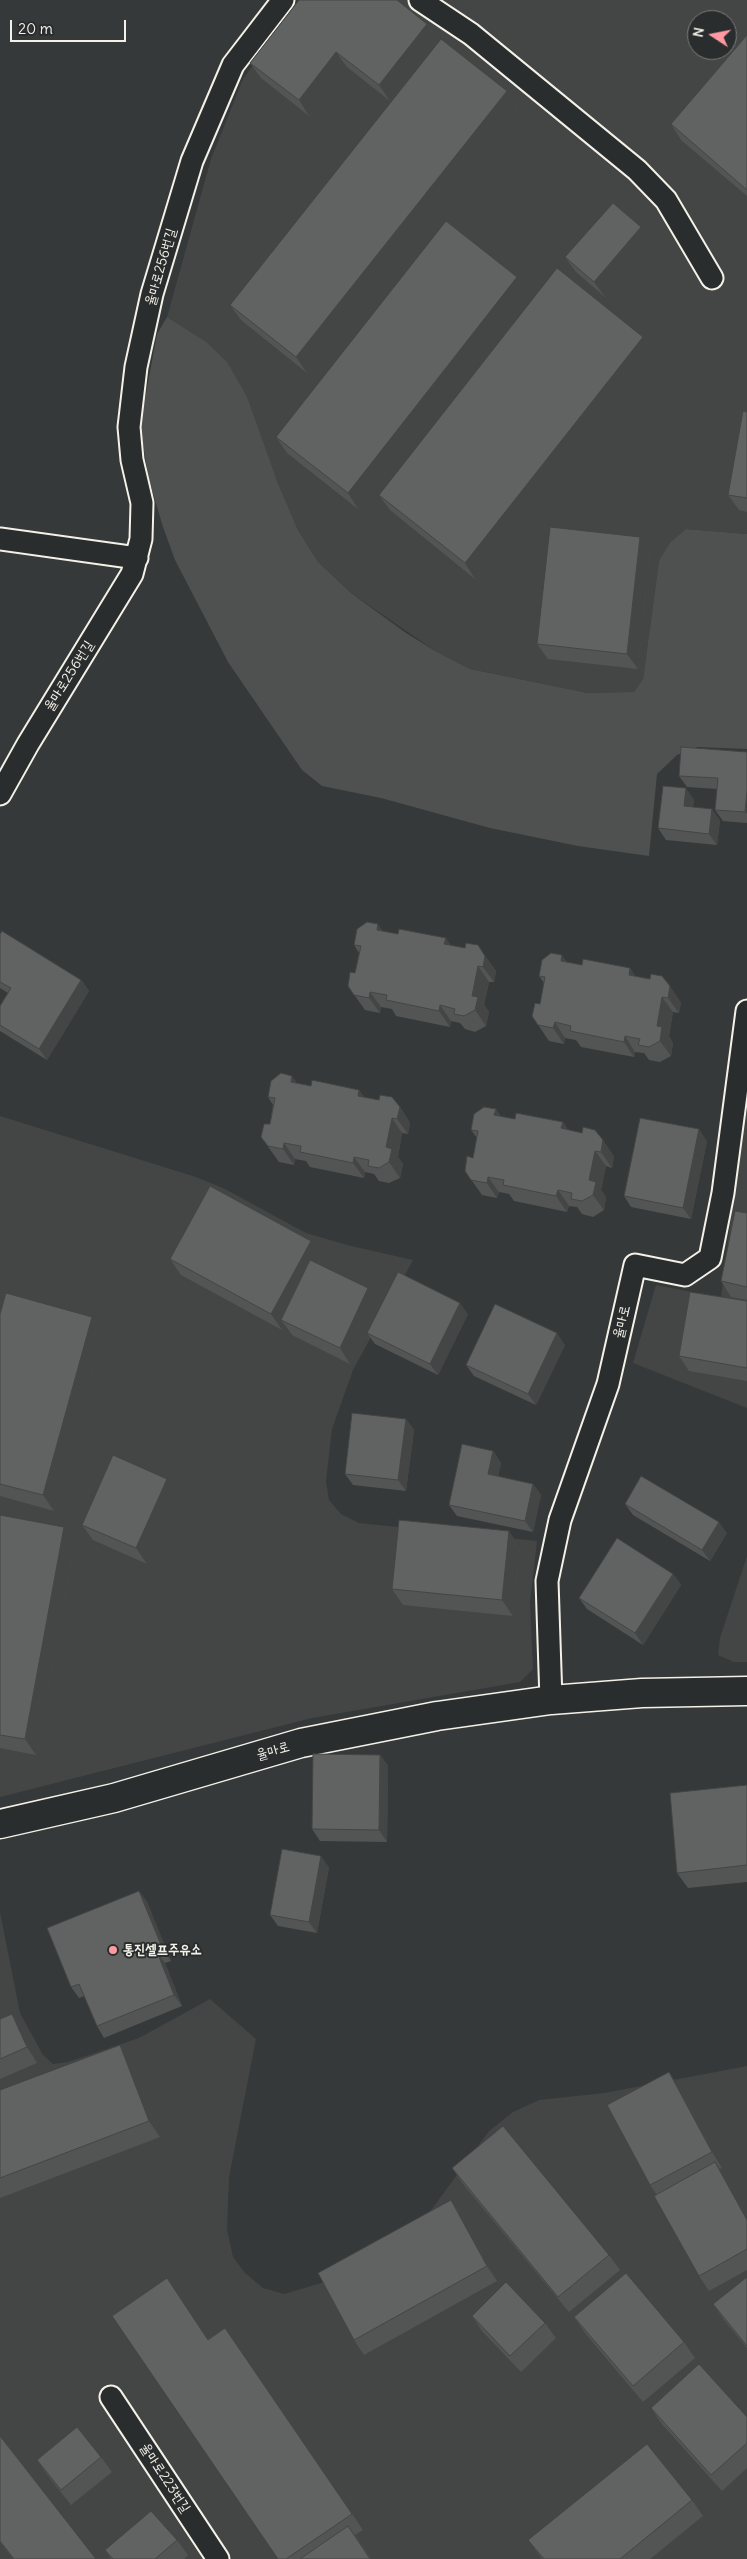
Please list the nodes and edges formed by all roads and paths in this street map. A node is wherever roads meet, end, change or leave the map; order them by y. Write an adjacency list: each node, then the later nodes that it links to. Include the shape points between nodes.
1 (284, 0): 5 (lane, 율마로256번길, via 233,65 192,161 152,294 136,367 129,427 132,460 142,502)
2 (420, 0): 3 (lane, via 471,34 637,170 666,200)
3 (712, 278)
4 (0, 539): 5 (lane)
5 (137, 558): 6 (lane, 율마로256번길, via 132,574)
6 (0, 794)
7 (747, 1011): 9 (lane, 율마로, via 723,1193 710,1258 685,1275 634,1265 608,1384 560,1520 547,1581)
8 (747, 1692): 9 (street, 율마로)
9 (551, 1700): 10 (street, 율마로, via 437,1716 301,1743 114,1798)
10 (0, 1824)
11 (112, 2397): 12 (lane, 율마로223번길)
12 (218, 2559)

